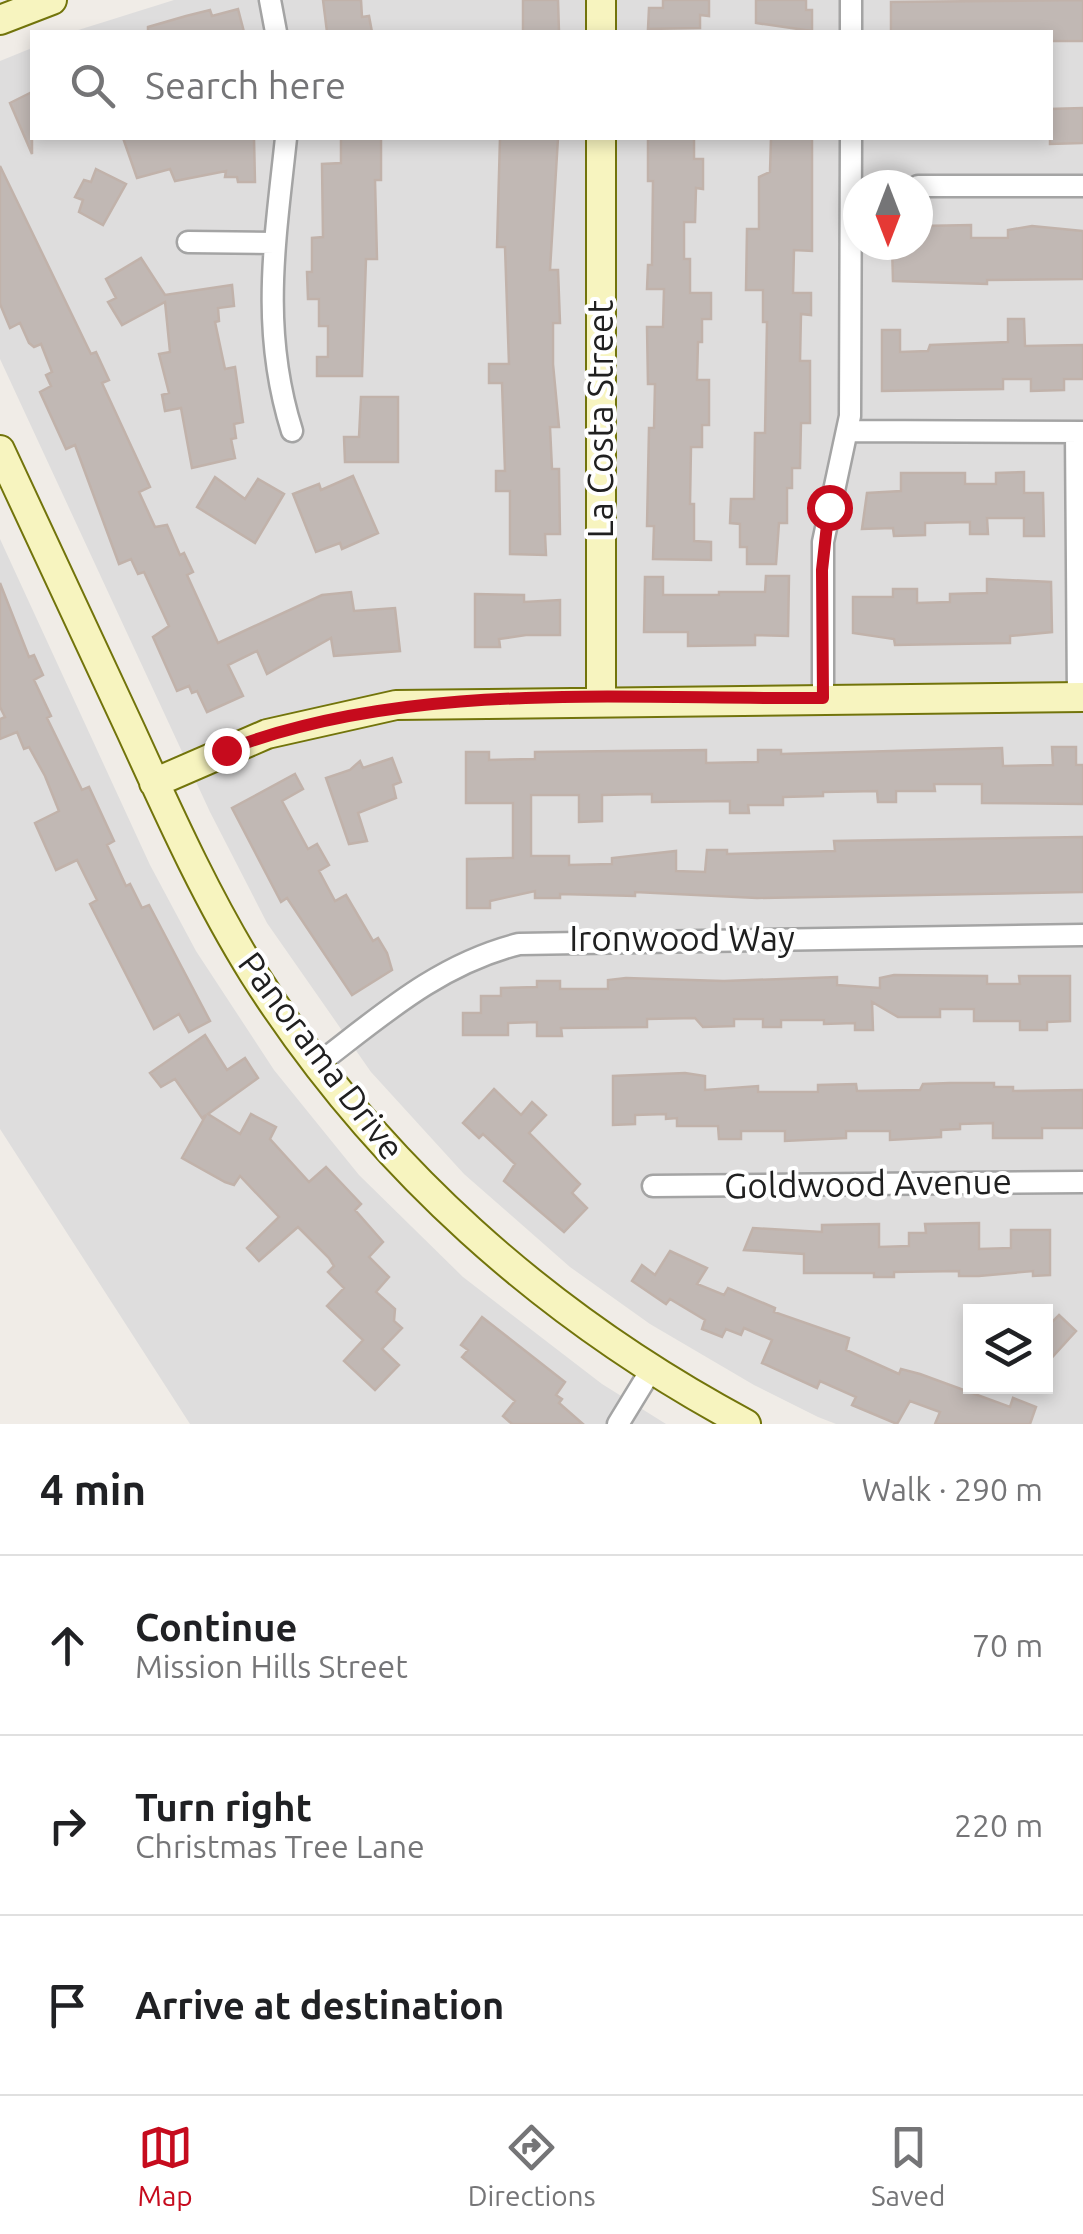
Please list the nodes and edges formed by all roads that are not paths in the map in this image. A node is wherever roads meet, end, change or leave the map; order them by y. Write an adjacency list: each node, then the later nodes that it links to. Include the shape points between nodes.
1 (52, 0): 5 (street)
2 (270, 0): 6 (street)
3 (601, 0): 7 (street)
4 (850, 0): 8 (street)
5 (0, 20)
6 (276, 30)
7 (601, 30)
8 (850, 30)
9 (286, 140): 16 (street)
10 (601, 140): 24 (street, La Costa Street)
11 (850, 140): 12 (street)
12 (853, 170)
13 (933, 186): 14 (street)
14 (1083, 186)
15 (188, 242): 16 (street)
16 (275, 243): 18 (street, via 272,350)
17 (852, 260): 19 (street)
18 (292, 431)
19 (848, 431): 20 (street); 23 (street, via 823,542)
20 (1079, 432): 22 (street)
21 (0, 450): 25 (street, Panorama Drive)
22 (1080, 696): 23 (street)
23 (823, 698): 24 (street)
24 (602, 700): 25 (street, via 441,702 353,712 268,734)
25 (154, 783): 27 (street, Panorama Drive, via 229,932)
26 (1083, 934): 27 (street, Ironwood Way, via 519,944 429,979)
27 (318, 1064): 30 (street, Panorama Drive, via 382,1143 492,1252)
28 (1083, 1182): 29 (street, Goldwood Avenue)
29 (652, 1186)
30 (651, 1370): 31 (street); 32 (street, Panorama Drive)
31 (618, 1424)
32 (746, 1424)

